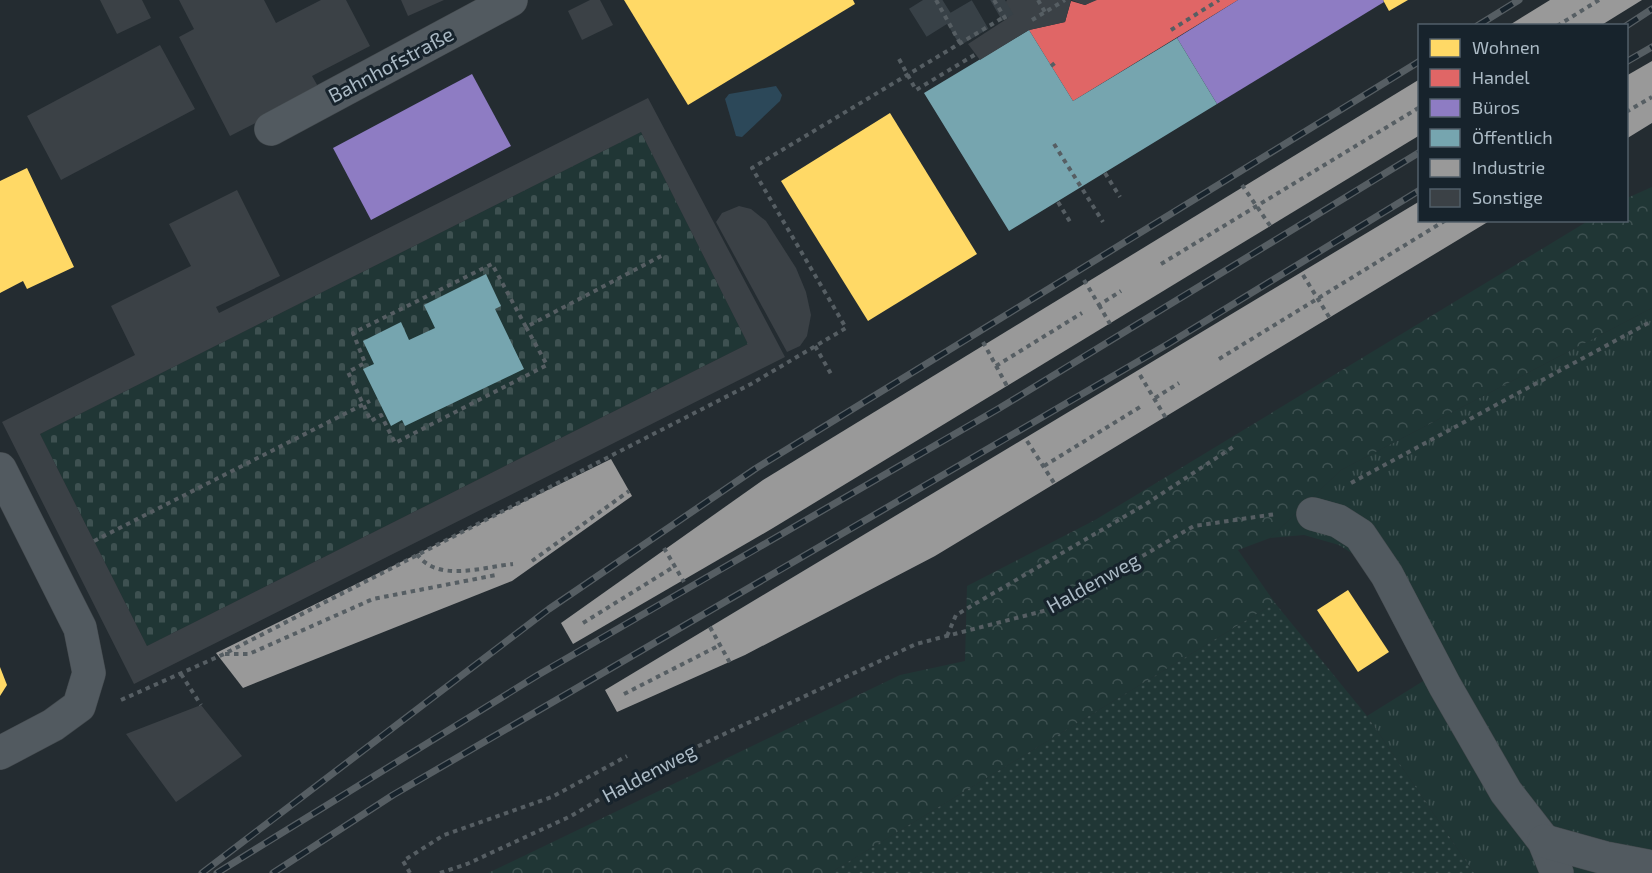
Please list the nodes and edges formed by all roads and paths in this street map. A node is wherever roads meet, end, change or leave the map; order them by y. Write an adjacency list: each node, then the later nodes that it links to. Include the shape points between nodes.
1 (511, 0): 23 (street, Bahnhofstraße)
2 (936, 0): 14 (path)
3 (994, 0): 9 (path)
4 (1038, 0): 8 (path)
5 (1065, 0): 8 (path)
6 (1219, 0): 13 (path)
7 (1599, 0): 12 (path)
8 (1045, 12): 10 (path)
9 (1004, 16): 11 (path); 14 (path)
10 (1032, 20)
11 (1008, 23)
12 (1560, 24)
13 (1171, 30)
14 (960, 43): 19 (path)
15 (976, 54): 19 (path, via 916,90)
16 (899, 59): 19 (path)
17 (1056, 63): 18 (path)
18 (1051, 66)
19 (907, 74): 47 (path, via 752,168 846,328)
20 (1652, 97): 22 (path)
21 (1418, 108): 29 (path)
22 (1628, 111)
23 (271, 129)
24 (1054, 144): 30 (path)
25 (1105, 173): 27 (path)
26 (1242, 185): 29 (path)
27 (1120, 197)
28 (1058, 202): 32 (path)
29 (1255, 206): 33 (path); 35 (path)
30 (1102, 222)
31 (1443, 222): 39 (path)
32 (1072, 225)
33 (1271, 226)
34 (663, 255): 45 (path)
35 (1161, 264)
36 (1303, 275): 39 (path)
37 (1084, 280): 40 (path)
38 (1121, 291): 40 (path)
39 (1317, 299): 42 (path); 48 (path)
40 (1099, 304): 44 (path)
41 (1082, 313): 49 (path)
42 (1331, 320)
43 (1652, 321): 65 (path, via 1349,484)
44 (1110, 324)
45 (526, 327): 56 (path, via 547,365 395,443 381,415 371,421); 56 (path, via 492,264 353,333 364,363 348,372)
46 (982, 342): 49 (path)
47 (815, 346): 50 (path); 68 (path, via 751,384)
48 (1219, 359)
49 (996, 366): 53 (path)
50 (831, 374)
51 (1140, 375): 54 (path)
52 (1179, 383): 54 (path)
53 (1007, 386)
54 (1155, 398): 58 (path)
55 (370, 401): 56 (path)
56 (363, 404): 66 (path)
57 (1140, 407): 61 (path)
58 (1167, 420)
59 (1028, 441): 61 (path)
60 (1236, 445): 76 (path, via 1146,504 956,615)
61 (1044, 466): 63 (path)
62 (0, 469): 83 (street, via 80,628 89,673)
63 (1056, 486)
64 (629, 491): 69 (path)
65 (1313, 514): 76 (path, Haldenweg, via 1288,513 1194,526 1051,609); 86 (street, via 1338,521 1360,535 1387,575 1506,792)
66 (94, 541)
67 (664, 548): 71 (path)
68 (417, 554): 70 (path, via 424,564 446,572); 78 (path)
69 (532, 561)
70 (513, 564)
71 (675, 566): 73 (path); 74 (path)
72 (496, 575): 78 (path, via 373,599 249,654)
73 (684, 582)
74 (583, 623)
75 (710, 627): 77 (path)
76 (946, 636): 89 (path, Haldenweg, via 916,644 786,704 656,766 571,816)
77 (720, 645): 79 (path); 81 (path)
78 (224, 654): 80 (path)
79 (730, 663)
80 (181, 674): 82 (path); 83 (path, via 118,702)
81 (624, 694)
82 (201, 705)
83 (79, 706): 84 (street, via 53,725)
84 (0, 753)
85 (627, 756): 88 (path, Haldenweg, via 552,797 444,835 403,861)
86 (1544, 841): 87 (street); 90 (street)
87 (1646, 868)
88 (410, 873)
89 (440, 873)
90 (1557, 873)

